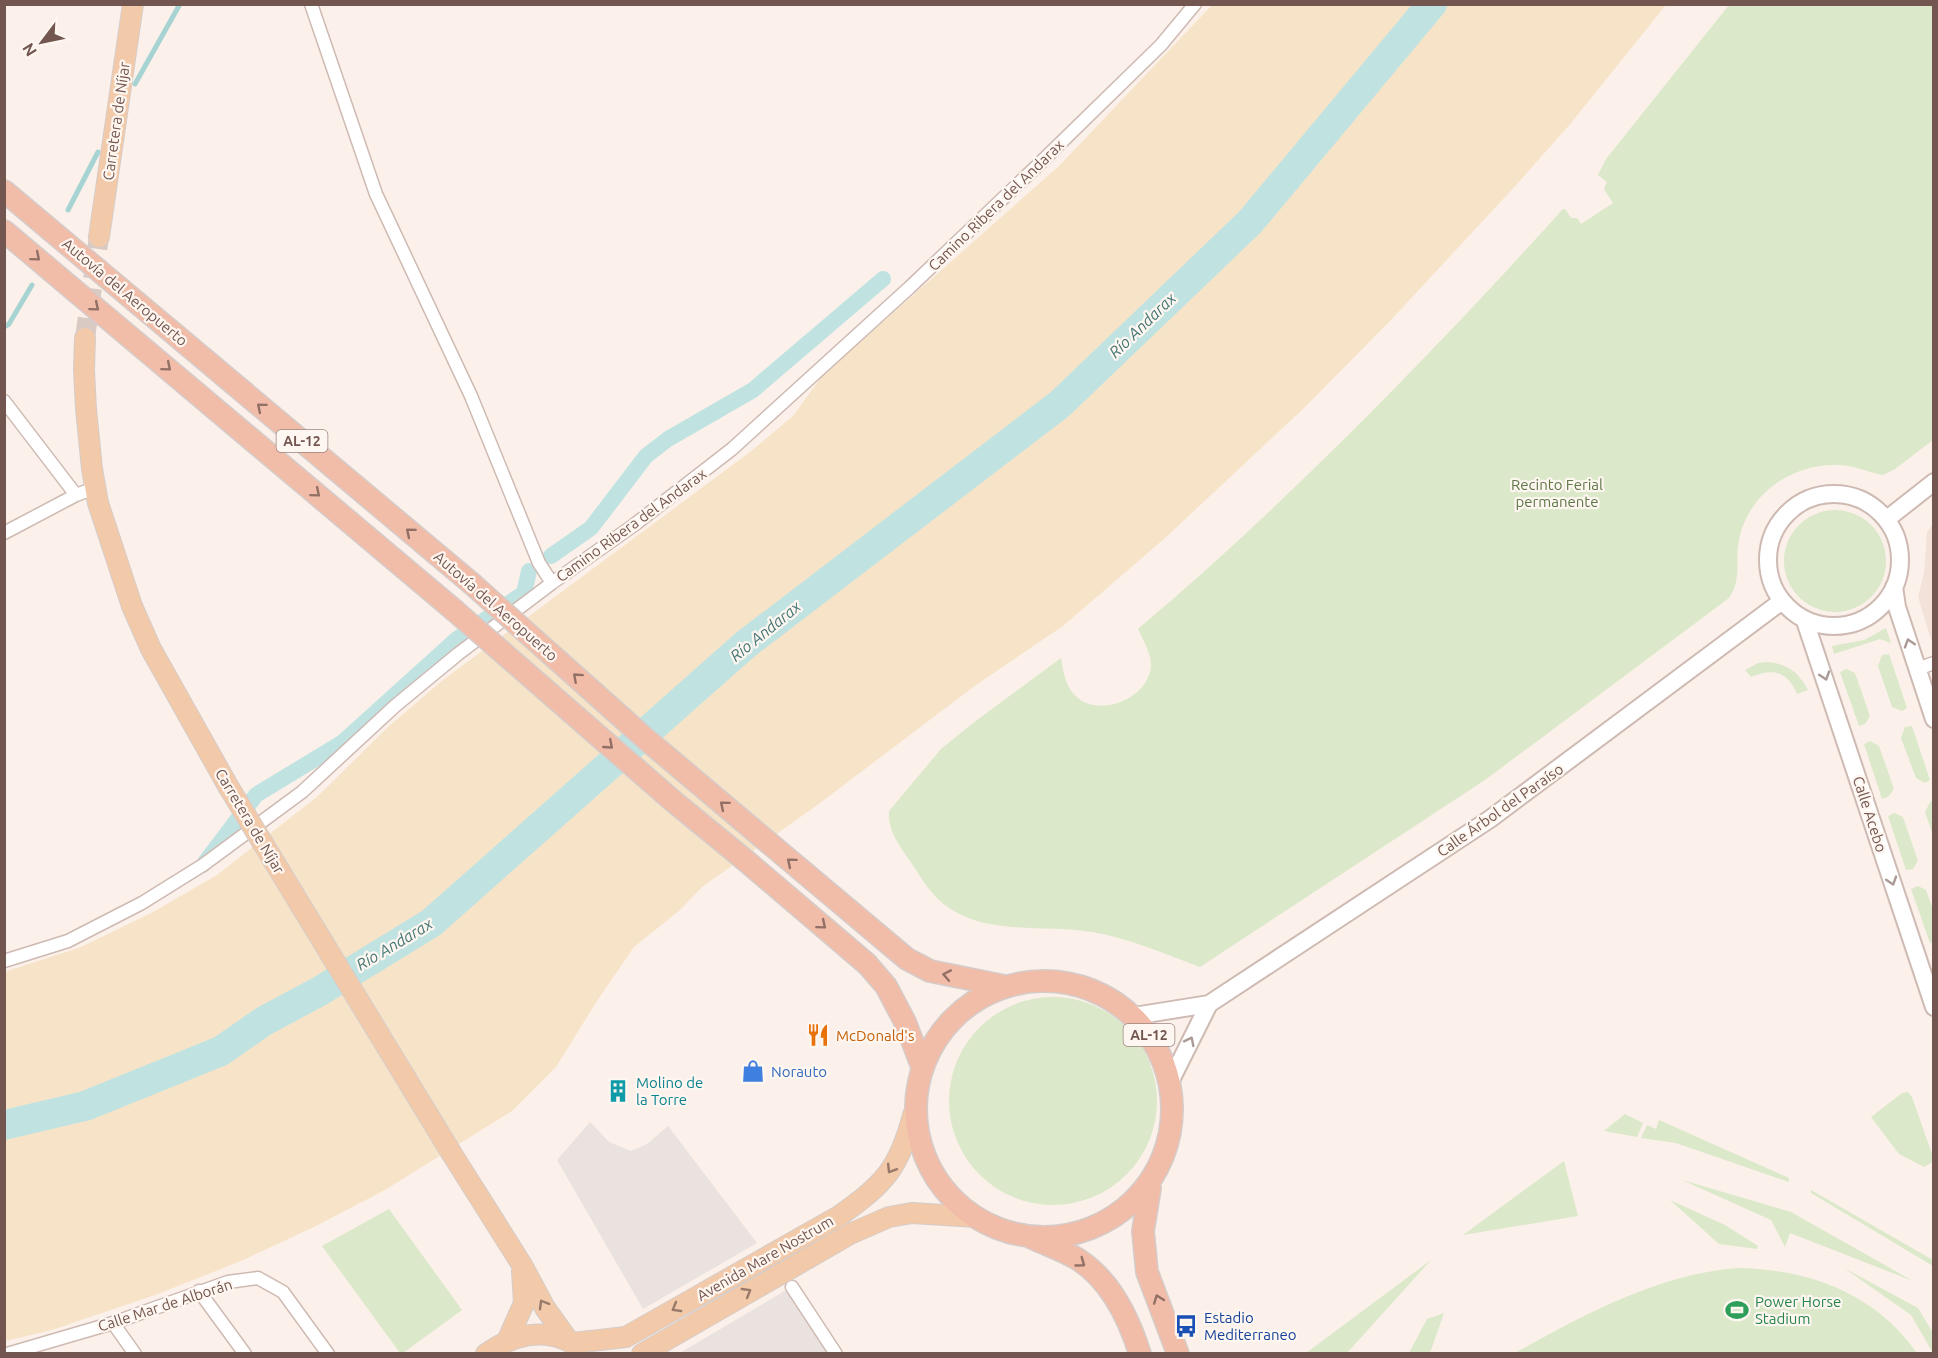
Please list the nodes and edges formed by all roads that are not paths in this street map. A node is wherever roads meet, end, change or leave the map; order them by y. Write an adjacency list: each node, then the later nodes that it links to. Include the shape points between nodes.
1 (133, 4): 6 (main road, Carretera de Níjar)
2 (311, 4): 14 (street, via 376,195 471,396 539,563)
3 (1195, 4): 14 (street, Camino Ribera del Andarax, via 1161,45 1038,165 741,442)
4 (4, 191): 22 (highway, Autovía del Aeropuerto / AL-12, one-way to 4, bridge, via 930,971 907,959 647,740 471,583)
5 (4, 231): 26 (highway, Autovía del Aeropuerto / AL-12, one-way to 26, bridge, via 867,964 886,986)
6 (99, 237)
7 (85, 338): 10 (main road, Carretera de Níjar, via 86,399)
8 (4, 401): 11 (street)
9 (1934, 482): 12 (street)
10 (96, 488): 11 (street); 32 (main road, Carretera de Níjar, bridge, via 136,617 151,649 228,786)
11 (76, 495): 13 (street)
12 (1887, 519): 15 (street, via 1900,558); 16 (street, via 1871,504 1853,495 1813,496 1795,506 1780,520 1771,538 1768,558 1770,578)
13 (4, 533)
14 (552, 583): 21 (street, Camino Ribera del Andarax, via 395,706 302,792 203,865 142,903 68,941)
15 (1894, 587): 17 (street, via 1876,612 1856,622 1836,627); 19 (street, one-way to 15)
16 (1782, 601): 17 (street); 23 (street, Calle Árbol del Paraíso, via 1490,819)
17 (1805, 621): 24 (street, Calle Acebo, one-way to 24)
18 (1934, 663): 19 (street)
19 (1917, 669): 20 (street)
20 (1934, 719)
21 (4, 961)
22 (1005, 986): 25 (highway, AL-12, via 1056,982 1082,987 1113,999); 26 (highway, AL-12, via 975,1002 954,1020)
23 (1209, 1005): 25 (street); 27 (street, one-way to 23)
24 (1934, 1008)
25 (1134, 1016): 27 (highway, AL-12, via 1155,1042)
26 (921, 1064): 28 (highway, AL-12)
27 (1172, 1078): 29 (highway, AL-12, via 1168,1143)
28 (913, 1115): 30 (highway, AL-12, via 920,1145 933,1173 952,1197); 37 (main road, Avenida Mare Nostrum, one-way to 37, via 907,1140 887,1177 871,1194 839,1216 626,1337)
29 (1150, 1188): 31 (highway, AL-12, via 1102,1224 1071,1235); 47 (highway, AL-12, one-way to 29, via 1148,1272 1143,1231)
30 (976, 1217): 31 (highway, AL-12); 44 (main road, Avenida Mare Nostrum, one-way to 30, via 850,1234 889,1217 912,1213)
31 (1029, 1236): 46 (highway, AL-12, one-way to 46, via 1079,1260 1095,1274 1120,1306)
32 (522, 1265): 36 (main road, Carretera de Níjar, via 524,1303); 37 (main road, Carretera de Níjar, one-way to 32, via 545,1308)
33 (792, 1287): 45 (street)
34 (199, 1292): 35 (street, Calle Mar de Alborán); 41 (street); 42 (street, Calle Mar de Alborán, via 228,1282 258,1278 270,1283 283,1292)
35 (113, 1323): 38 (street, Calle Mar de Alborán); 40 (street)
36 (508, 1340): 37 (main road, Avenida Mare Nostrum, via 527,1334 548,1335); 43 (main road, Avenida Mare Nostrum)
37 (576, 1346)
38 (24, 1352): 39 (street, Calle Mar de Alborán)
39 (7, 1353)
40 (135, 1353)
41 (245, 1353)
42 (328, 1353)
43 (486, 1353)
44 (642, 1353)
45 (836, 1353)
46 (1140, 1353)
47 (1178, 1353)

